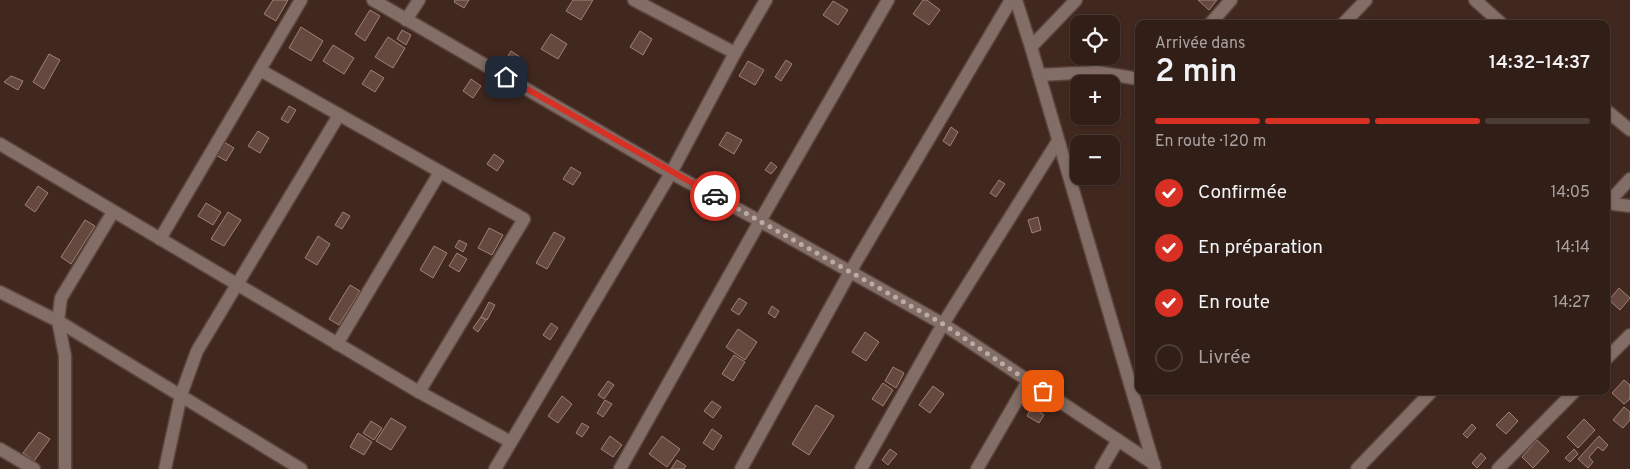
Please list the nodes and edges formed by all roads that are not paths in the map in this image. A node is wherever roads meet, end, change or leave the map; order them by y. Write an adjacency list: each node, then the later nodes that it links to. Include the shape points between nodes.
1 (301, 0): 20 (street)
2 (373, 0): 14 (street)
3 (418, 0): 14 (street)
4 (634, 0): 13 (street)
5 (766, 0): 19 (street)
6 (888, 0): 35 (street)
7 (1011, 0): 37 (street)
8 (1016, 0): 18 (street)
9 (1076, 0): 18 (street)
10 (1231, 0): 15 (street)
11 (1366, 0): 16 (street)
12 (1475, 0): 17 (street)
13 (656, 5): 19 (street)
14 (406, 20): 29 (street)
15 (1214, 20)
16 (1347, 20)
17 (1492, 20)
18 (1031, 47): 21 (street)
19 (735, 53): 29 (street)
20 (260, 70): 24 (street); 36 (street)
21 (1039, 75): 22 (street, via 1097,72); 26 (street)
22 (1135, 78)
23 (1610, 113): 25 (street)
24 (339, 115): 28 (street); 38 (street)
25 (1630, 130)
26 (1058, 140): 41 (street); 46 (street)
27 (0, 144): 34 (street)
28 (440, 172): 43 (street); 47 (street, via 524,219)
29 (671, 172): 35 (street); 53 (street)
30 (1630, 178): 31 (street)
31 (1610, 201)
32 (1610, 204): 33 (street)
33 (1630, 206)
34 (113, 212): 36 (street); 40 (street, via 61,298)
35 (760, 220): 37 (street); 61 (street)
36 (160, 239): 38 (street)
37 (850, 272): 41 (street); 62 (street)
38 (236, 284): 43 (street); 51 (street, via 197,351)
39 (0, 292): 40 (street)
40 (58, 321): 51 (street); 57 (street, via 65,356)
41 (943, 324): 45 (street); 63 (street)
42 (1630, 335): 44 (street)
43 (337, 344): 47 (street)
44 (1610, 355)
45 (1028, 381): 52 (street); 64 (street)
46 (1135, 387)
47 (420, 392): 53 (street)
48 (1137, 395): 55 (street)
49 (1428, 395): 66 (street)
50 (1571, 395): 67 (street)
51 (181, 396): 58 (street); 59 (street)
52 (1118, 440): 55 (street); 65 (street)
53 (511, 442): 60 (street)
54 (0, 449): 56 (street)
55 (1155, 467)
56 (34, 469)
57 (65, 469)
58 (165, 469)
59 (301, 469)
60 (495, 469)
61 (620, 469)
62 (741, 469)
63 (861, 469)
64 (977, 469)
65 (1100, 469)
66 (1357, 469)
67 (1498, 469)

